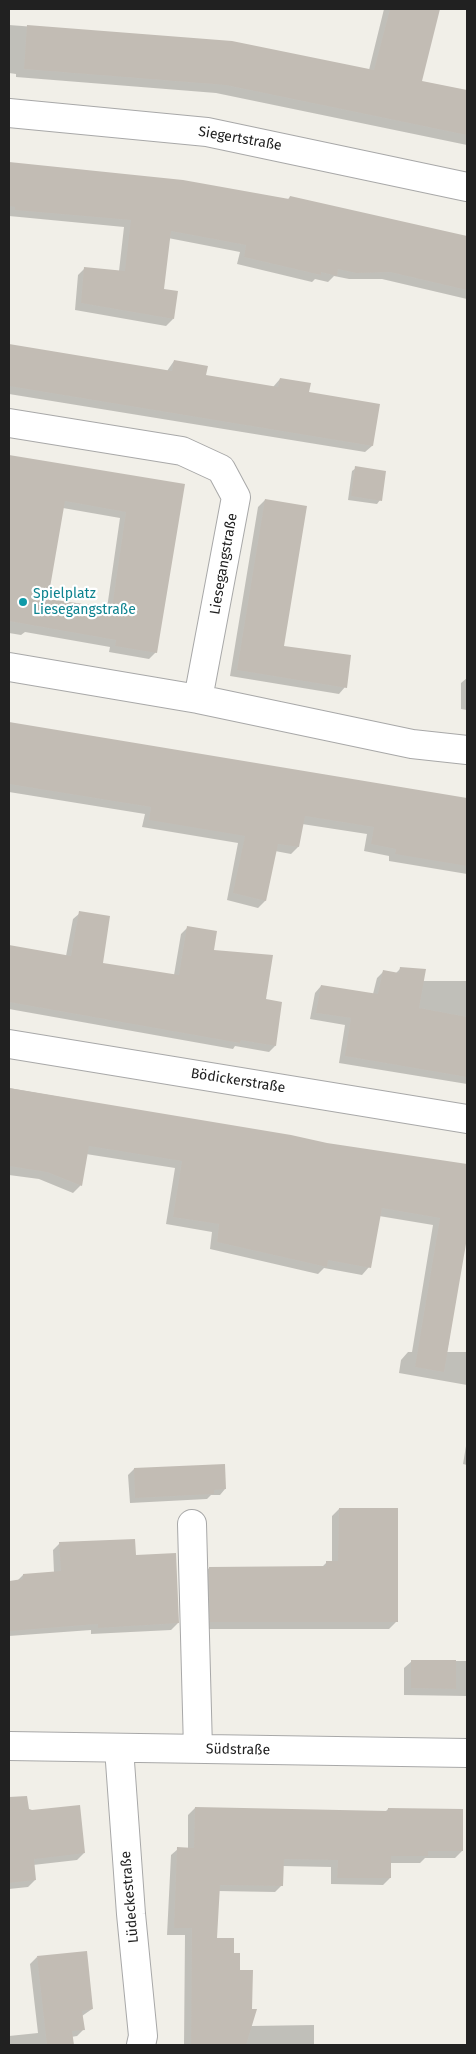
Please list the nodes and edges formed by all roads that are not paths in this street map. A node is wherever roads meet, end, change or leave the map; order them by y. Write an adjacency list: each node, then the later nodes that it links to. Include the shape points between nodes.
1 (9, 113): 2 (street, Siegertstraße, via 207,132)
2 (467, 187)
3 (9, 423): 5 (street, Liesegangstraße, via 182,452 220,469 236,496)
4 (9, 667): 5 (street)
5 (198, 699): 6 (street, via 412,744)
6 (467, 750)
7 (9, 1044): 8 (street, Bödickerstraße)
8 (467, 1119)
9 (192, 1524): 12 (street)
10 (9, 1746): 11 (street, Südstraße)
11 (119, 1748): 12 (street, Südstraße); 14 (street, Lüdeckestraße, via 143,2036)
12 (198, 1749): 13 (street, Südstraße)
13 (467, 1753)
14 (141, 2045)

